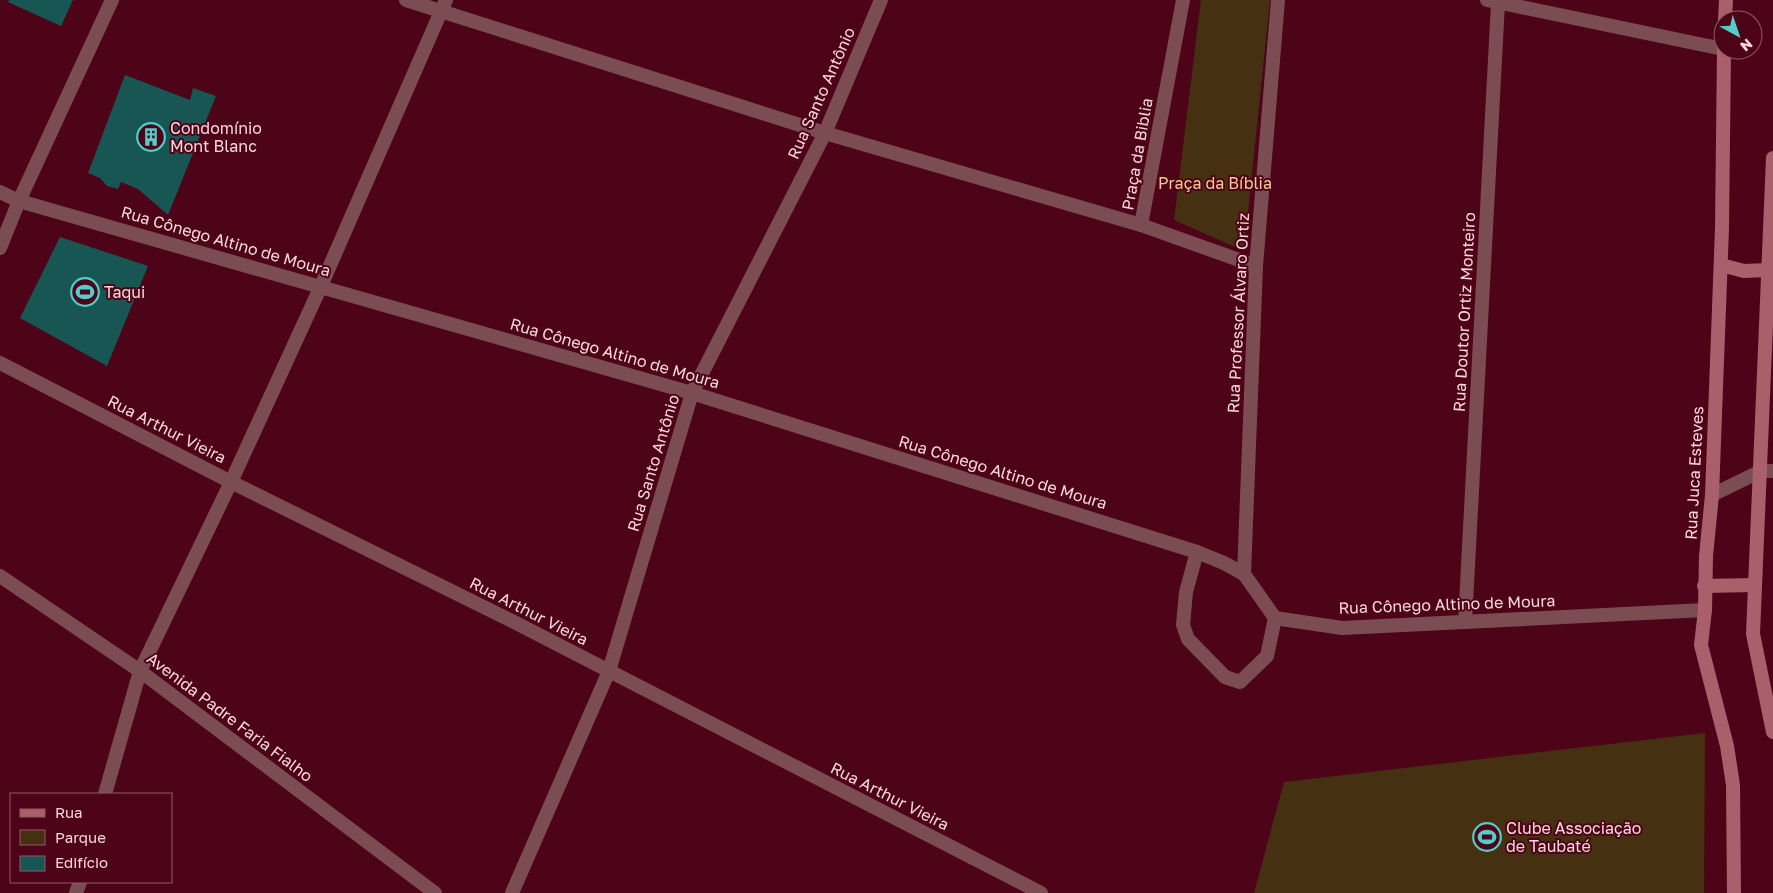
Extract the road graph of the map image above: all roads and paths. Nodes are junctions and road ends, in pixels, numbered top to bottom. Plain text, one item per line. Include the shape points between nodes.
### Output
1 (112, 0) edge
2 (406, 0) edge
3 (881, 0) edge
4 (1183, 0) edge
5 (1278, 0) edge
6 (1493, 2) edge
7 (444, 6) edge
8 (1713, 48) edge
9 (1723, 60) edge
10 (825, 133) junction
11 (1773, 158) edge
12 (0, 192) edge
13 (19, 201) junction
14 (1141, 225) junction
15 (0, 248) edge
16 (1721, 265) junction
17 (1256, 266) junction
18 (1768, 270) junction
19 (321, 286) junction
20 (0, 363) edge
21 (692, 393) junction
22 (1767, 471) edge
23 (231, 482) junction
24 (1712, 495) junction
25 (1197, 552) junction
26 (1244, 574) junction
27 (0, 576) edge
28 (1754, 585) junction
29 (1704, 586) junction
30 (1705, 610) junction
31 (1275, 618) junction
32 (1465, 622) junction
33 (140, 671) junction
34 (609, 671) junction
35 (1773, 732) edge
36 (105, 793) edge
37 (436, 893) edge
38 (512, 893) edge
39 (1041, 893) edge
40 (1734, 893) edge

1 - 13 street
2 - 7 street
3 - 10 street, Rua Santo Antônio
4 - 14 street, Praça da Biblia
5 - 17 street, Rua Professor Álvaro Ortiz
6 - 8 street
6 - 32 street, Rua Doutor Ortiz Monteiro
7 - 10 street
7 - 19 street
9 - 16 main road, Rua Juca Esteves
10 - 14 street
10 - 21 street, Rua Santo Antônio
11 - 18 main road
12 - 13 street, Rua Cônego Altino de Moura
13 - 15 street
13 - 19 street, Rua Cônego Altino de Moura
14 - 17 street, Praça da Biblia
16 - 18 main road via 1744,271
16 - 24 main road, Rua Juca Esteves
17 - 26 street, Rua Professor Álvaro Ortiz
18 - 22 main road
19 - 21 street, Rua Cônego Altino de Moura
19 - 23 street
20 - 23 street, Rua Arthur Vieira
21 - 25 street, Rua Cônego Altino de Moura
21 - 34 street, Rua Santo Antônio
22 - 24 street
22 - 28 main road
23 - 33 street
23 - 34 street, Rua Arthur Vieira
24 - 29 main road, Rua Juca Esteves
25 - 26 street, Rua Cônego Altino de Moura
25 - 31 street via 1186,592 1183,625 1188,639 1225,677 1240,682 1267,656
26 - 31 street
27 - 33 street, Avenida Padre Faria Fialho
28 - 29 main road
28 - 35 main road via 1753,634
29 - 30 main road, Rua Juca Esteves
30 - 32 street, Rua Cônego Altino de Moura
30 - 40 main road, Rua Juca Esteves via 1700,645 1728,746 1733,784
31 - 32 street, Rua Cônego Altino de Moura via 1342,628
33 - 36 street
33 - 37 street, Avenida Padre Faria Fialho
34 - 38 street, Rua Santo Antônio
34 - 39 street, Rua Arthur Vieira

